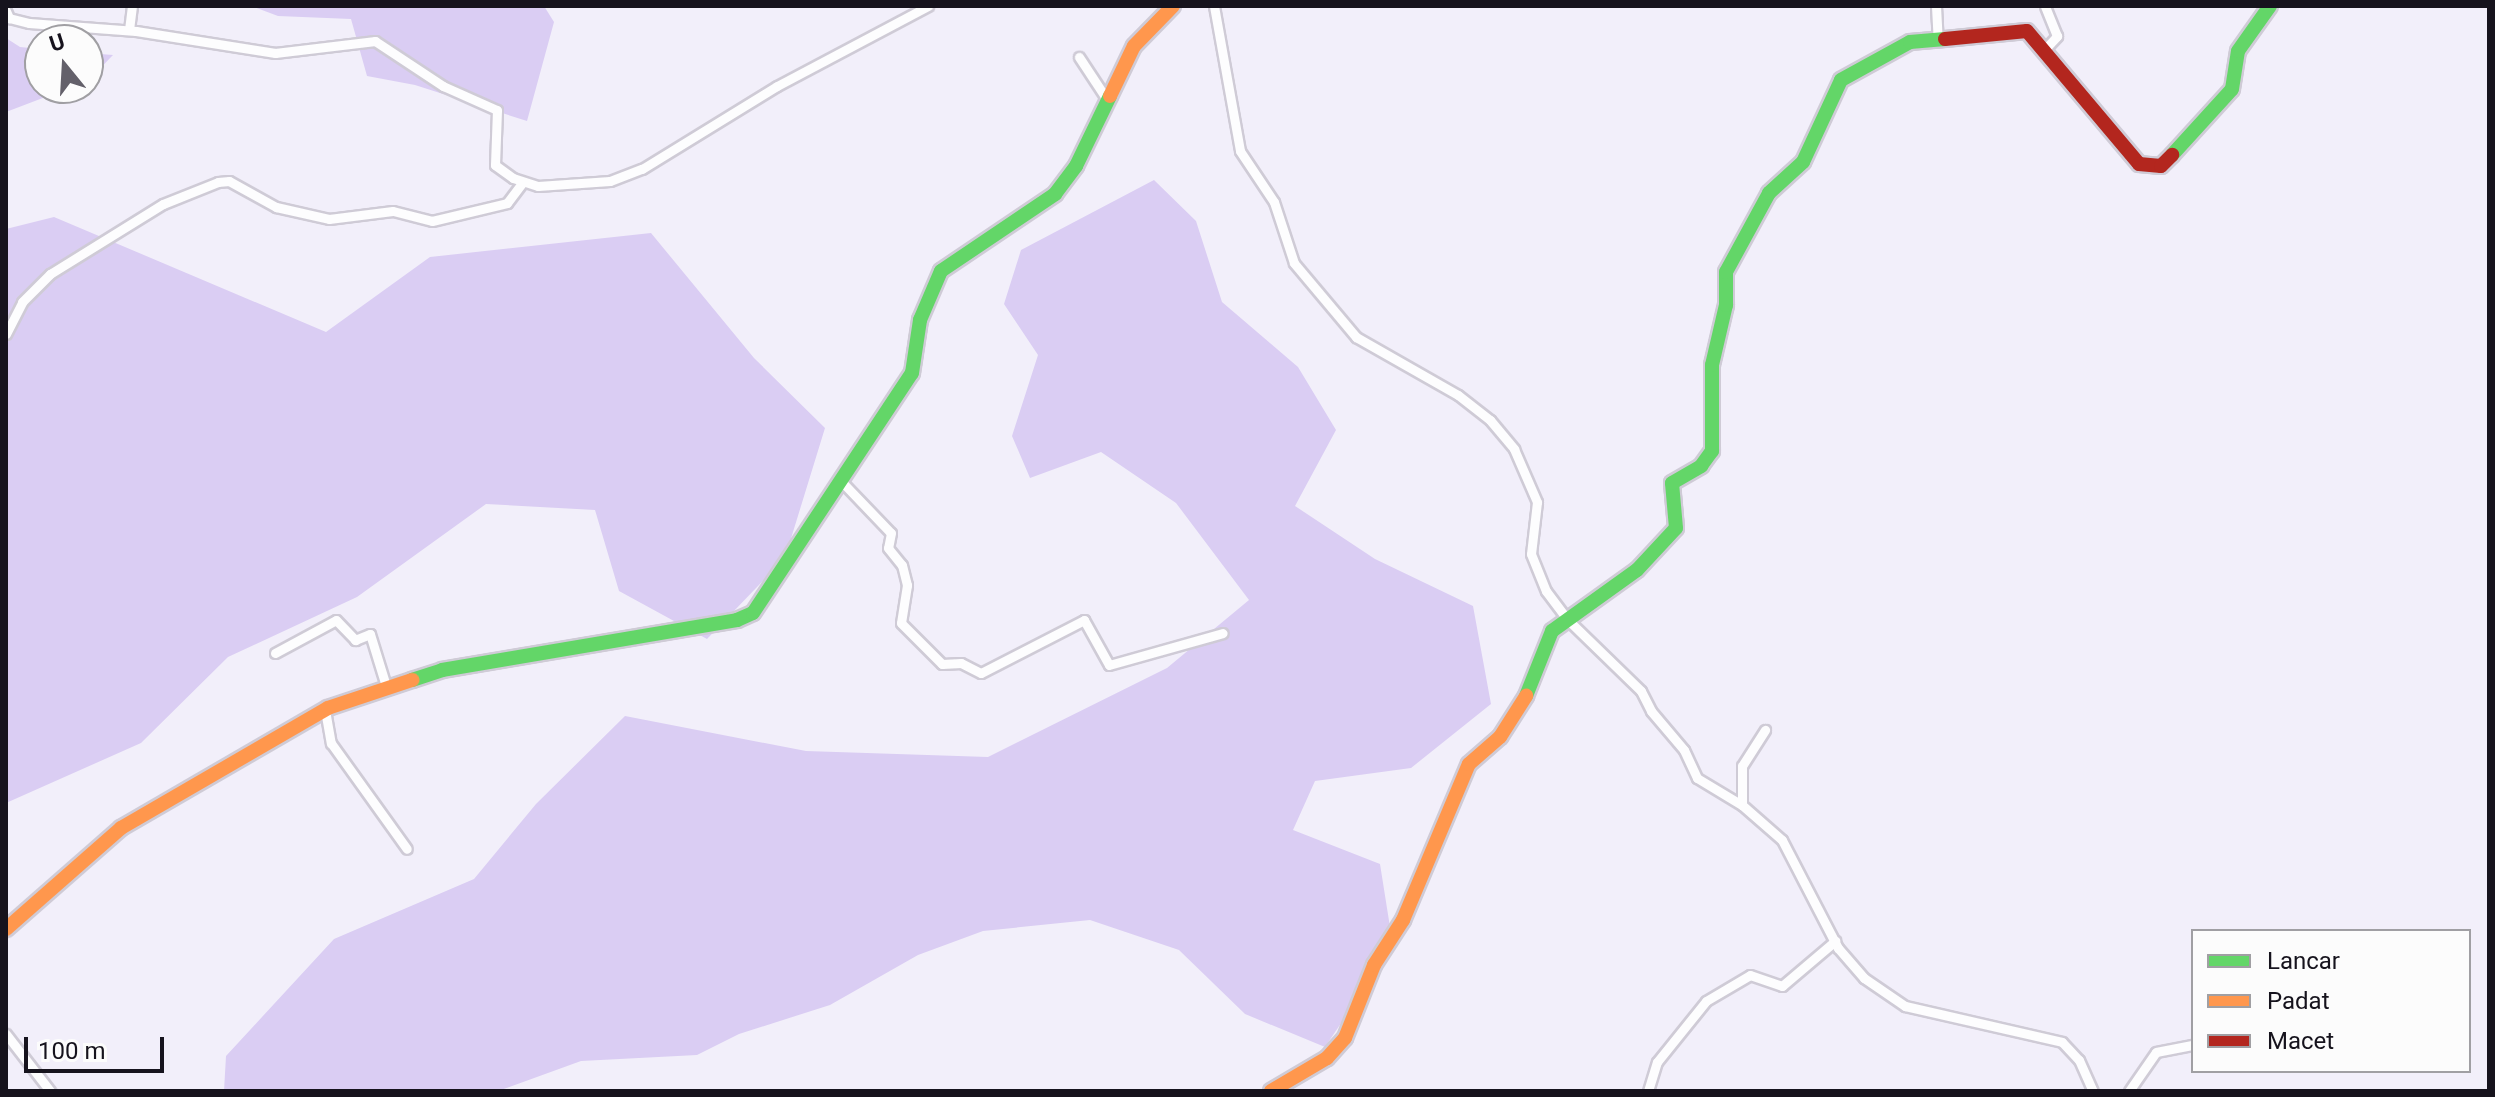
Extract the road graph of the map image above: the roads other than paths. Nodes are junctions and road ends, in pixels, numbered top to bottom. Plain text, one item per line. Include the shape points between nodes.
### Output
1 (132, 6) edge
2 (928, 6) edge
3 (1173, 6) edge
4 (1214, 6) edge
5 (1936, 6) edge
6 (2045, 6) edge
7 (2270, 6) edge
8 (6, 13) edge
9 (129, 30) junction
10 (1938, 39) junction
11 (2045, 49) junction
12 (1079, 57) dead end
13 (1106, 98) junction
14 (523, 182) junction
15 (6, 334) edge
16 (843, 483) junction
17 (1567, 619) junction
18 (1223, 633) dead end
19 (275, 653) dead end
20 (386, 686) junction
21 (325, 710) junction
22 (1765, 730) dead end
23 (1742, 805) junction
24 (407, 849) dead end
25 (6, 929) edge
26 (1835, 941) junction
27 (6, 1034) edge
28 (2191, 1045) edge
29 (50, 1091) edge
30 (1271, 1091) edge
31 (1648, 1091) edge
32 (2093, 1091) edge
33 (2129, 1091) edge

1 - 9 street
2 - 14 street via 767,92 642,169 596,183
3 - 13 street via 1134,46
4 - 17 street via 1240,151 1274,202 1294,263 1356,337 1458,395 1490,420 1514,449 1537,502 1531,554 1546,591
5 - 10 street
6 - 11 street via 2057,36
7 - 11 street via 2238,51 2232,89 2161,166 2139,164 2106,131
8 - 9 street via 29,23
9 - 14 street via 285,53 375,41 443,86 499,112 493,160 498,170
10 - 11 street via 2027,31
10 - 17 street via 1903,45 1834,90 1803,162 1769,193 1726,272 1726,305 1712,365 1712,451 1701,466 1672,483 1676,528 1637,570
12 - 13 street
13 - 16 street via 1076,166 1055,194 941,271 920,320 912,373
14 - 15 street via 507,203 432,221 393,211 329,219 276,207 229,181 218,182 163,204 50,274 22,302
16 - 18 street via 891,533 888,548 902,565 907,585 901,623 942,664 961,663 981,673 1084,620 1109,665
16 - 20 street via 747,617 442,670
17 - 23 street via 1641,691 1684,750 1697,778
17 - 30 street via 1545,642 1520,711 1469,764 1403,920 1374,965 1345,1038 1327,1058
19 - 20 street via 336,620 355,640 370,634
20 - 21 street
21 - 24 street via 331,743
21 - 25 street via 121,828
22 - 23 street via 1742,766
23 - 26 street via 1782,840
26 - 31 street via 1782,986 1750,975 1706,1001 1657,1062
26 - 32 street via 1864,978 1905,1006 2062,1042 2079,1060
27 - 29 street
28 - 33 street via 2156,1052

